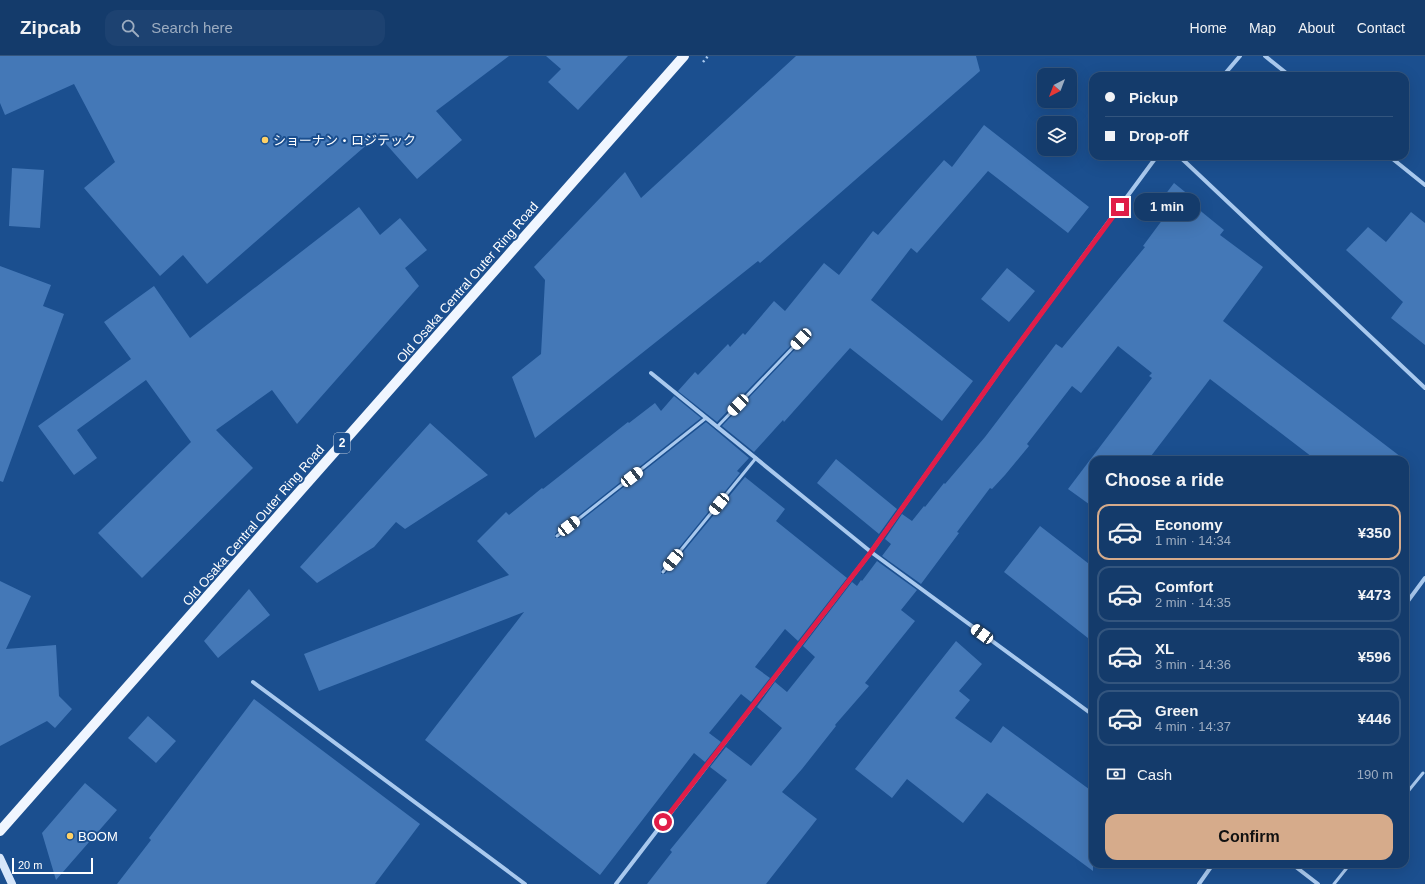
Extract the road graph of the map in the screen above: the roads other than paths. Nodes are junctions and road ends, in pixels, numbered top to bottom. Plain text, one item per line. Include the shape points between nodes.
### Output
1 (684, 56) edge
2 (1240, 56) edge
3 (1265, 56) edge
4 (1226, 72) edge
5 (1285, 72) edge
6 (1154, 160) edge
7 (1183, 160) edge
8 (1394, 160) edge
9 (1425, 185) edge
10 (801, 339) dead end
11 (651, 373) dead end
12 (1425, 388) edge
13 (706, 418) junction
14 (717, 426) junction
15 (756, 458) junction
16 (557, 536) dead end
17 (871, 552) junction
18 (664, 572) dead end
19 (1425, 578) edge
20 (1409, 600) edge
21 (253, 682) dead end
22 (1089, 712) edge
23 (1423, 772) dead end
24 (1409, 790) edge
25 (0, 831) edge
26 (0, 858) edge
27 (1210, 868) edge
28 (1297, 868) edge
29 (1347, 868) edge
30 (12, 884) edge
31 (525, 884) edge
32 (616, 884) edge
33 (1199, 884) edge
34 (1318, 884) edge
35 (1334, 884) edge

1 - 25 main road, Old Osaka Central Outer Ring Road / 2
2 - 4 street
3 - 5 street
6 - 17 street via 1007,360
7 - 12 street
8 - 9 street
10 - 14 lane
11 - 13 street
13 - 14 street
13 - 16 lane
14 - 15 street
15 - 17 street
15 - 18 lane
17 - 22 street
17 - 32 street
19 - 20 street
21 - 31 street
23 - 24 lane
26 - 30 main road
27 - 33 street
28 - 34 street
29 - 35 lane

